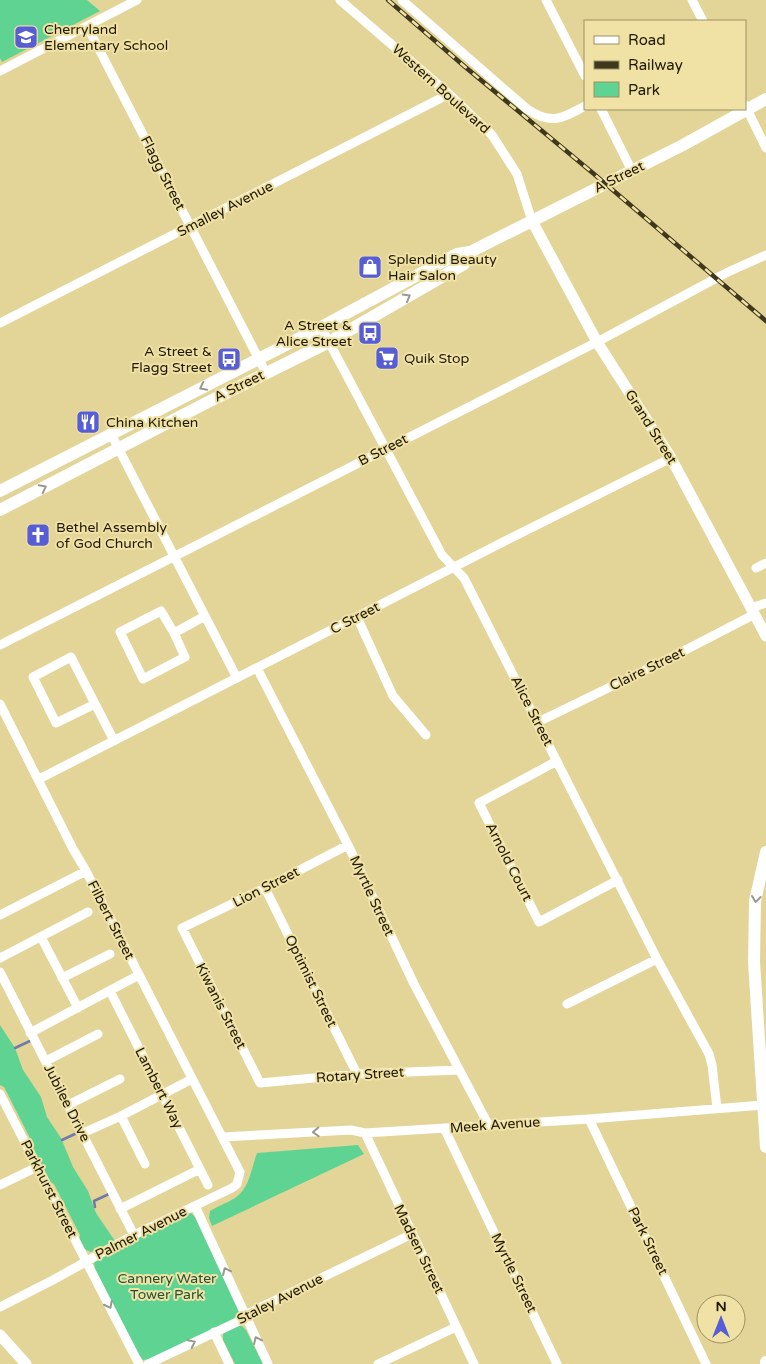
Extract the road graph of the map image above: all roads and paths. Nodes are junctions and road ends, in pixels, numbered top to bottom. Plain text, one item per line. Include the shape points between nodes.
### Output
1 (137, 0) edge
2 (340, 0) edge
3 (402, 0) edge
4 (546, 0) edge
5 (692, 0) edge
6 (702, 20) edge
7 (87, 26) junction
8 (0, 71) edge
9 (584, 74) edge
10 (449, 94) junction
11 (766, 99) edge
12 (584, 106) edge
13 (746, 107) edge
14 (602, 110) edge
15 (741, 110) edge
16 (766, 148) edge
17 (632, 171) junction
18 (532, 221) junction
19 (190, 226) junction
20 (470, 252) junction
21 (766, 255) edge
22 (0, 323) edge
23 (321, 327) junction
24 (330, 342) junction
25 (597, 342) junction
26 (259, 358) junction
27 (266, 373) junction
28 (111, 434) junction
29 (119, 449) junction
30 (386, 449) junction
31 (671, 458) junction
32 (0, 491) edge
33 (0, 510) edge
34 (174, 557) junction
35 (766, 563) edge
36 (453, 568) junction
37 (756, 568) dead end
38 (766, 602) edge
39 (758, 615) edge
40 (205, 616) junction
41 (358, 617) junction
42 (174, 634) junction
43 (766, 636) edge
44 (0, 645) edge
45 (257, 668) junction
46 (237, 678) junction
47 (0, 704) edge
48 (95, 704) junction
49 (538, 722) junction
50 (426, 735) dead end
51 (114, 741) junction
52 (557, 762) junction
53 (39, 779) junction
54 (348, 845) junction
55 (766, 852) edge
56 (86, 870) junction
57 (618, 880) junction
58 (265, 888) junction
59 (88, 912) dead end
60 (0, 915) edge
61 (182, 928) joint
62 (42, 937) junction
63 (110, 954) dead end
64 (0, 958) edge
65 (657, 959) junction
66 (0, 972) edge
67 (139, 975) junction
68 (62, 978) junction
69 (110, 991) junction
70 (567, 1004) dead end
71 (78, 1008) junction
72 (30, 1032) junction
73 (98, 1034) dead end
74 (46, 1061) junction
75 (459, 1070) junction
76 (357, 1074) junction
77 (120, 1079) dead end
78 (192, 1079) junction
79 (260, 1083) joint
80 (0, 1094) edge
81 (163, 1095) junction
82 (68, 1105) junction
83 (765, 1105) edge
84 (716, 1108) junction
85 (121, 1116) junction
86 (589, 1119) junction
87 (488, 1124) junction
88 (444, 1128) junction
89 (83, 1133) junction
90 (364, 1133) junction
91 (223, 1137) junction
92 (766, 1147) edge
93 (145, 1164) dead end
94 (37, 1167) junction
95 (200, 1169) junction
96 (0, 1185) edge
97 (208, 1185) dead end
98 (195, 1206) junction
99 (120, 1209) junction
100 (412, 1234) junction
101 (134, 1235) junction
102 (87, 1262) junction
103 (0, 1307) edge
104 (245, 1316) junction
105 (456, 1327) junction
106 (214, 1332) junction
107 (0, 1335) edge
108 (26, 1364) edge
109 (139, 1364) edge
110 (148, 1364) edge
111 (229, 1364) edge
112 (268, 1364) edge
113 (378, 1364) edge
114 (474, 1364) edge
115 (557, 1364) edge
116 (706, 1364) edge

1 - 7 street
2 - 10 street, Western Boulevard
3 - 12 street via 537,116 558,119
4 - 9 street
5 - 6 street
7 - 8 street
7 - 19 street, Flagg Street
10 - 18 street, Western Boulevard via 492,136 517,174
10 - 19 street, Smalley Avenue
11 - 13 main road, A Street
13 - 16 street
14 - 17 street
15 - 17 main road, A Street
17 - 18 main road, A Street
18 - 20 main road, A Street
18 - 25 street, Grand Street
19 - 22 street, Smalley Avenue
19 - 26 street, Flagg Street
20 - 23 main road, A Street via 457,254
24 -> 20 main road, A Street via 464,264
21 - 25 street, B Street
23 - 24 street, Alice Street
23 - 26 main road, A Street
24 - 27 main road, A Street
24 - 30 street, Alice Street
25 - 30 street, B Street
25 - 31 street, Grand Street
26 - 27 street, Flagg Street
26 -> 28 main road, A Street
27 - 29 main road, A Street
28 - 29 street
28 - 32 main road, A Street
33 -> 29 main road, A Street
29 - 34 street
30 - 34 street, B Street
30 - 36 street, Alice Street via 442,555
31 - 36 street, C Street
31 - 39 street, Grand Street
34 - 40 street
34 - 44 street, B Street
35 - 37 street
36 - 41 street, C Street
36 - 49 street, Alice Street via 464,578
38 - 39 street, Claire Street
39 - 43 street, Grand Street
39 - 49 street, Claire Street
40 - 42 street
40 - 46 street
41 - 45 street, C Street
41 - 50 street via 392,696
42 - 42 street via 161,611 120,632 143,679 185,657
45 - 46 street, C Street
45 - 54 street, Myrtle Street
46 - 51 street, C Street
47 - 53 street, Filbert Street
48 - 48 street via 71,657 33,677 56,723
48 - 51 street
49 - 52 street, Alice Street
51 - 53 street, C Street
52 - 57 street, Alice Street
52 - 57 street, Arnold Court via 479,803 539,922
53 - 56 street, Filbert Street
54 - 58 street, Lion Street
54 - 75 street, Myrtle Street
55 -> 83 main road via 755,900 754,927
56 - 60 street
56 - 67 street, Filbert Street
57 - 65 street, Alice Street
58 - 61 street, Lion Street
58 - 76 street, Optimist Street
59 - 62 street
61 - 79 street, Kiwanis Street
62 - 64 street
62 - 68 street
63 - 68 street
65 - 70 street
65 - 84 street, Alice Street via 709,1054
66 - 72 street, Jubilee Drive
67 - 69 street
67 - 78 street, Filbert Street
68 - 71 street
69 - 71 street
69 - 81 street, Lambert Way
71 - 72 street
72 - 74 street, Jubilee Drive
73 - 74 street
74 - 82 street, Jubilee Drive
75 - 76 street, Rotary Street
75 - 87 street, Myrtle Street
76 - 79 street, Rotary Street
77 - 82 street
78 - 81 street
78 - 91 street, Filbert Street
80 - 94 street, Parkhurst Street
81 - 85 street
81 - 95 street, Lambert Way
82 - 89 street, Jubilee Drive
83 - 84 street, Meek Avenue
83 - 92 main road
84 - 86 street, Meek Avenue
85 - 89 street
85 - 93 street
86 - 87 street, Meek Avenue
86 - 116 street, Park Street
87 - 88 street, Meek Avenue
88 - 90 street, Meek Avenue
88 - 115 street, Myrtle Street
89 - 99 street, Jubilee Drive
90 -> 91 street, Meek Avenue via 351,1130
90 - 100 street, Madsen Street
91 - 98 street, Palmer Avenue via 239,1168 238,1181 232,1188
94 - 96 street
94 - 102 street, Parkhurst Street
95 - 97 street, Lambert Way
95 - 99 street
98 - 101 street, Palmer Avenue
104 -> 98 street
99 - 101 street, Jubilee Drive
100 - 104 street, Staley Avenue
100 - 105 street, Madsen Street
101 - 102 street, Palmer Avenue
102 - 103 street, Palmer Avenue
102 -> 109 street, Parkhurst Street
104 - 106 street, Staley Avenue
112 -> 104 street
105 - 113 street
105 - 114 street, Madsen Street
110 -> 106 street, Staley Avenue
106 - 111 street
107 - 108 street

